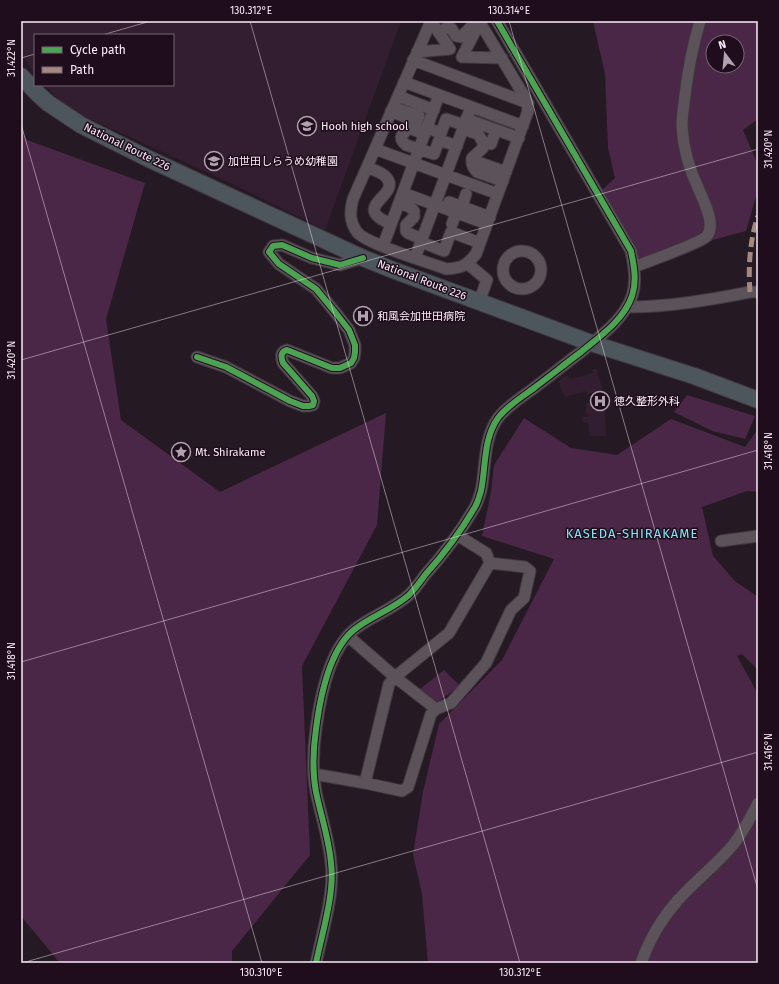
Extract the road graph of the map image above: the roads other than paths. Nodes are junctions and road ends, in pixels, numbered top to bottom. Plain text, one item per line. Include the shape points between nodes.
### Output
1 (431, 21) edge
2 (479, 21) edge
3 (497, 21) edge
4 (700, 21) edge
5 (439, 33) junction
6 (415, 56) junction
7 (502, 58) junction
8 (21, 76) edge
9 (404, 82) junction
10 (439, 95) junction
11 (398, 96) junction
12 (528, 103) junction
13 (471, 107) junction
14 (392, 109) junction
15 (434, 110) junction
16 (464, 124) junction
17 (523, 126) junction
18 (496, 130) junction
19 (426, 131) junction
20 (519, 138) junction
21 (491, 144) dead end
22 (457, 146) junction
23 (375, 149) junction
24 (419, 150) junction
25 (485, 162) dead end
26 (414, 163) junction
27 (367, 167) junction
28 (446, 175) junction
29 (504, 177) junction
30 (466, 194) dead end
31 (498, 194) junction
32 (401, 198) junction
33 (436, 202) junction
34 (459, 210) junction
35 (488, 221) junction
36 (392, 224) junction
37 (452, 224) dead end
38 (422, 240) junction
39 (480, 243) junction
40 (383, 246) junction
41 (364, 258) junction
42 (415, 258) junction
43 (468, 264) junction
44 (634, 267) junction
45 (503, 273) dead end
46 (487, 280) junction
47 (758, 292) edge
48 (479, 302) junction
49 (627, 307) junction
50 (591, 343) junction
51 (197, 357) dead end
52 (758, 400) edge
53 (457, 535) junction
54 (758, 536) edge
55 (722, 541) dead end
56 (490, 563) junction
57 (348, 636) junction
58 (395, 677) junction
59 (436, 709) junction
60 (314, 774) junction
61 (365, 783) junction
62 (758, 802) edge
63 (316, 963) edge
64 (641, 963) edge

1 - 5 street
1 - 6 street
2 - 5 street via 461,37 456,36 449,27
2 - 7 street
2 - 7 street via 462,57
3 - 44 street via 630,250
4 - 44 street via 686,82 682,126 693,178 704,200 711,226 707,236 697,242
5 - 6 street via 450,49
6 - 9 street
6 - 12 street
7 - 12 street
8 - 41 highway, National Route 226 via 48,103 81,125
9 - 10 street
9 - 11 street
10 - 13 street
10 - 15 street
11 - 14 street
11 - 15 street via 417,107
12 - 17 street
13 - 16 street
13 - 17 street
14 - 19 street via 419,116 414,130
14 - 23 street
14 - 24 street via 409,120 410,127 402,133 402,140 406,145
15 - 19 street
16 - 18 street
16 - 19 street via 446,119 441,133
16 - 22 street
16 - 29 street via 484,142 481,151 472,158 474,170
17 - 20 street
18 - 20 street
18 - 21 street
19 - 24 street
20 - 29 street
22 - 24 street via 439,140 434,154
22 - 28 street
23 - 26 street
23 - 27 street
24 - 26 street
25 - 29 street
26 - 28 street
26 - 32 street
27 - 36 street via 384,174 388,179 390,188 376,204 375,211 379,218
27 - 40 street via 353,199 350,215 357,232 370,242
28 - 31 street
28 - 33 street
29 - 31 street
30 - 34 street
31 - 35 street
32 - 33 street
32 - 36 street
32 - 38 street via 414,211 414,217 406,225 406,231
33 - 34 street
33 - 38 street
34 - 35 street
34 - 37 street
35 - 39 street
36 - 40 street
38 - 39 street via 444,251 451,232
38 - 42 street
39 - 43 street
40 - 42 street
41 - 48 highway, National Route 226
41 - 51 street via 340,265 312,258 282,245 273,246 269,252 279,264 316,290 349,330 355,345 356,352 351,363 340,368 332,368 287,350 281,355 283,363 312,396 313,404 303,406 226,367
42 - 43 street via 446,269
43 - 46 street
44 - 49 street via 635,284
45 - 46 street
46 - 48 street
47 - 49 street via 701,302
48 - 50 highway, National Route 226
49 - 50 street via 607,331
50 - 52 highway, National Route 226 via 694,376
50 - 53 street via 522,396 497,419 489,438 484,478 477,504
53 - 56 street via 486,553
53 - 57 street via 409,594
54 - 55 street
56 - 58 street via 449,633
56 - 59 street via 525,567 530,571 524,598 511,610 486,663 451,703
57 - 58 street
57 - 60 street via 335,652 329,670 313,751
58 - 59 street
58 - 61 street via 390,684
59 - 61 street via 431,714 408,787 402,791
60 - 61 street
60 - 63 street via 332,864 332,884
62 - 64 street via 734,843 667,914

